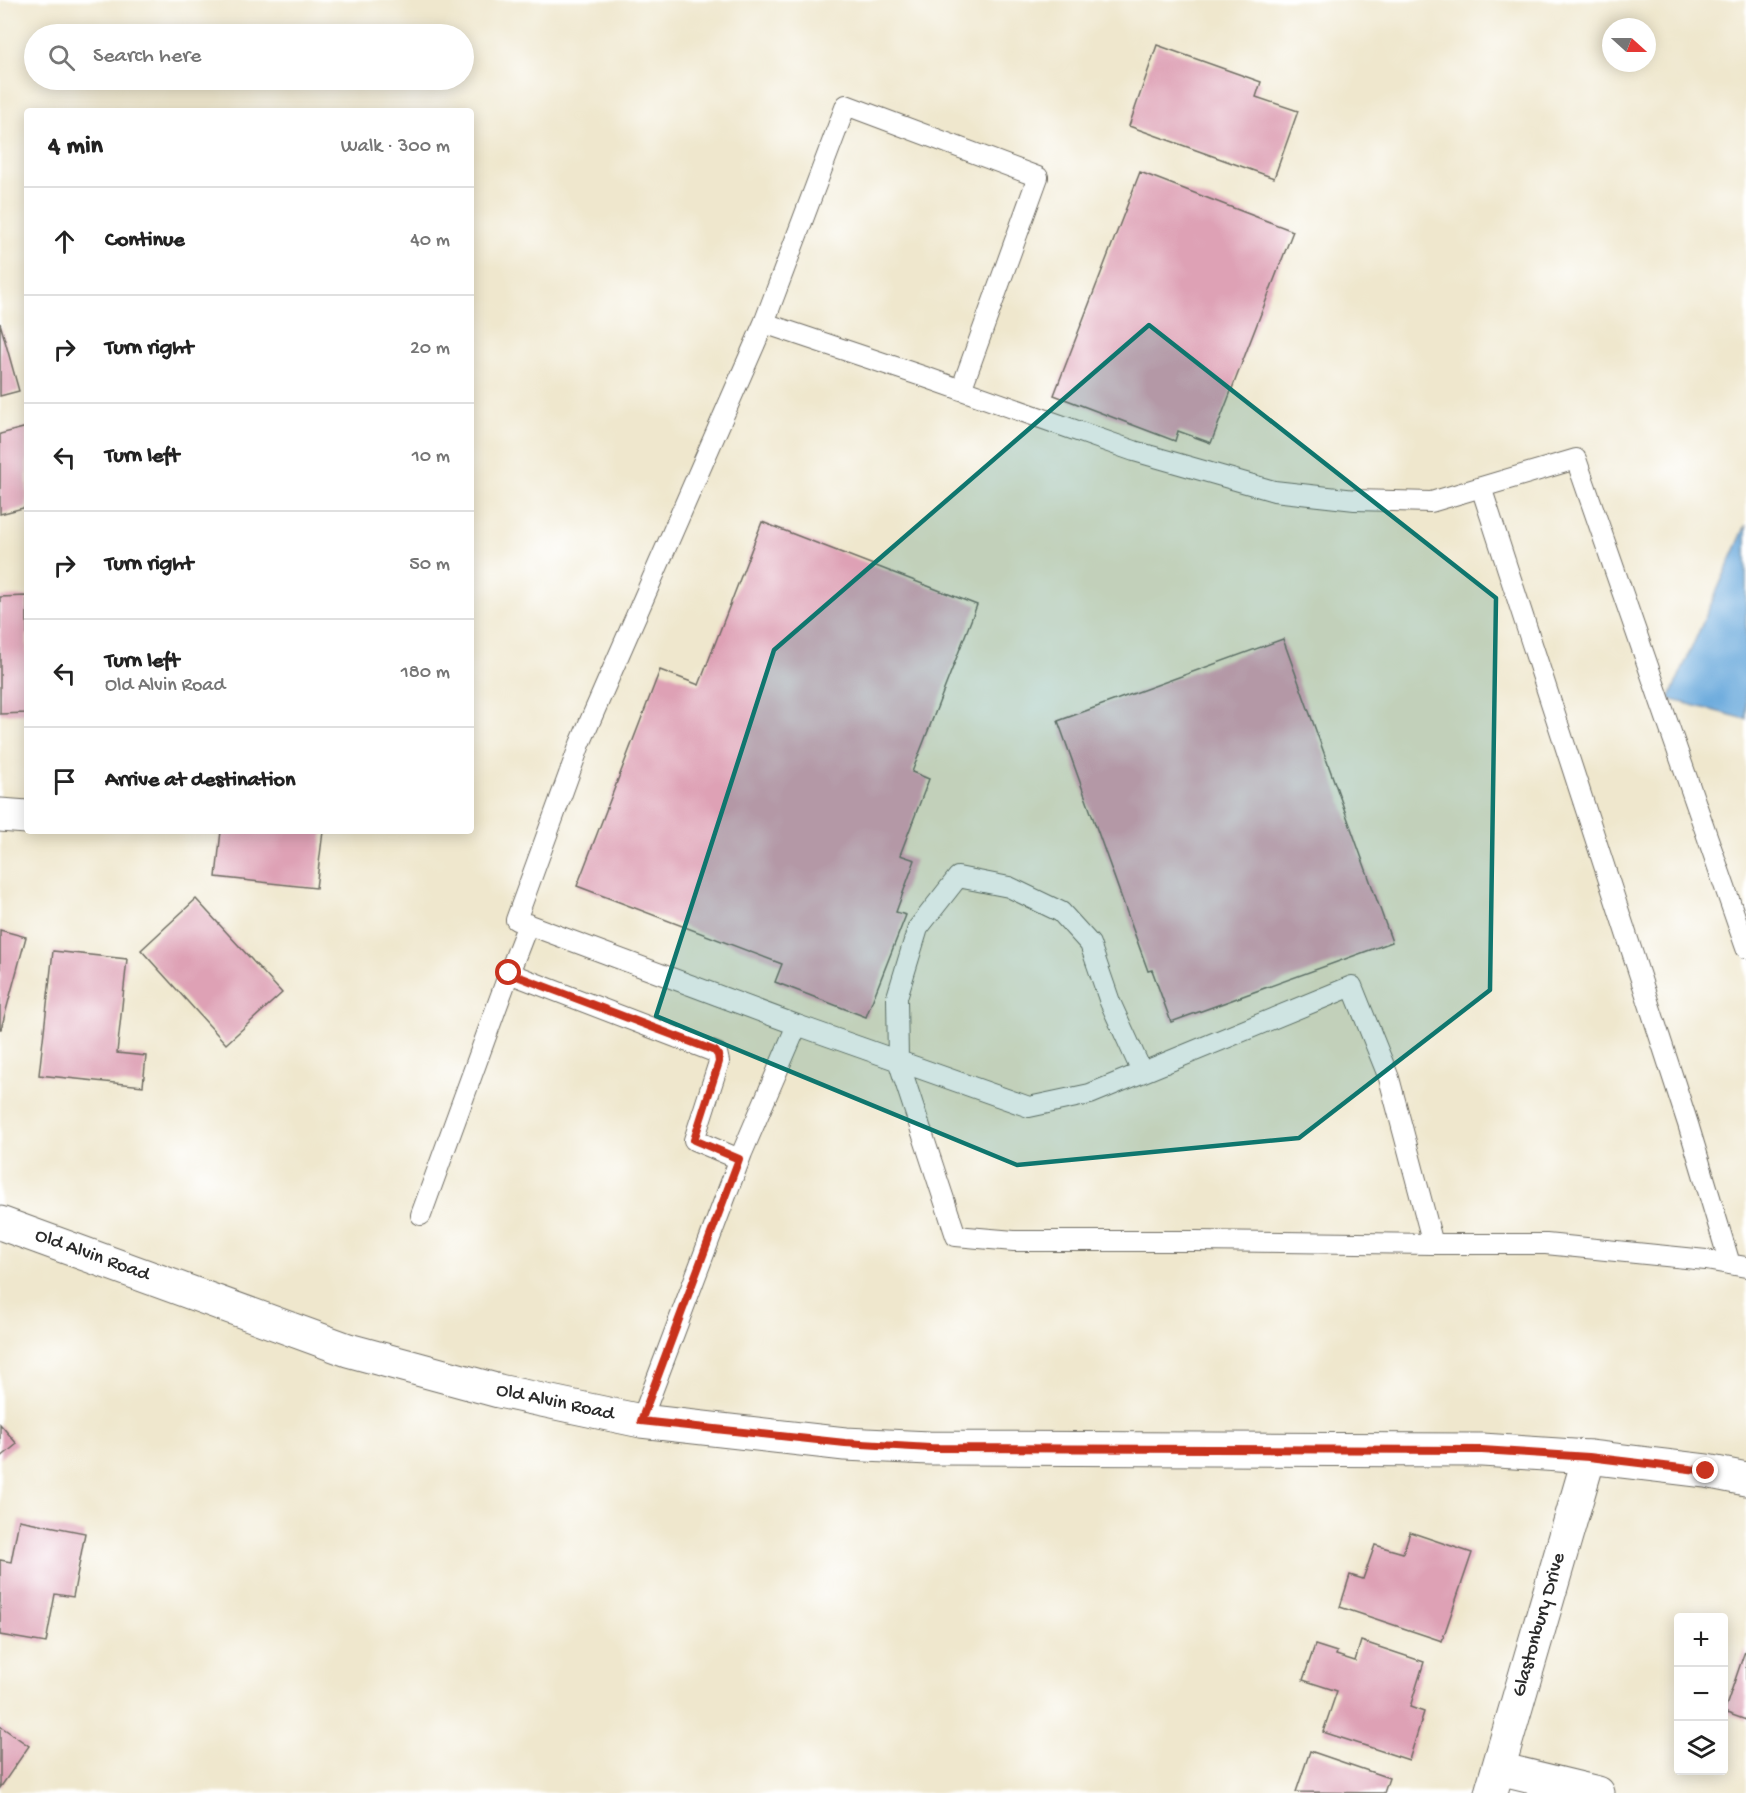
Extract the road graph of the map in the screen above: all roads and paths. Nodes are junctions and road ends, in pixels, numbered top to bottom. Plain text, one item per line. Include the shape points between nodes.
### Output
1 (764, 323) junction
2 (961, 390) junction
3 (1481, 487) junction
4 (0, 815) edge
5 (24, 817) edge
6 (528, 924) junction
7 (1746, 948) edge
8 (509, 973) junction
9 (797, 1025) junction
10 (898, 1060) junction
11 (1142, 1072) junction
12 (739, 1159) junction
13 (421, 1215) dead end
14 (0, 1222) edge
15 (1433, 1244) junction
16 (1738, 1266) edge
17 (641, 1421) junction
18 (1589, 1457) junction
19 (1746, 1479) edge
20 (1495, 1781) edge
21 (1598, 1793) edge

1 - 2 lane
1 - 2 lane via 846,105 1038,177
1 - 6 lane via 580,744 516,920
2 - 3 lane via 1134,451 1274,491 1355,500 1431,502
3 - 7 lane via 1576,459
3 - 16 lane via 1684,1112
4 - 5 street
6 - 8 lane
6 - 9 lane
8 - 12 lane via 717,1053 719,1062 694,1140
8 - 13 lane
9 - 10 lane
9 - 12 lane
10 - 11 lane via 1029,1107 1090,1094
10 - 11 lane via 897,997 918,928 958,877 1009,887 1061,912 1090,944 1110,1002
10 - 15 lane via 956,1236 1014,1241
11 - 15 lane via 1352,986 1389,1078
12 - 17 lane
14 - 17 street, Old Alvin Road via 348,1350 499,1391
15 - 16 lane via 1546,1244
17 - 18 street, Old Alvin Road via 930,1448 1482,1450
18 - 19 street, Old Alvin Road
18 - 20 street, Glastonbury Drive
20 - 21 street

